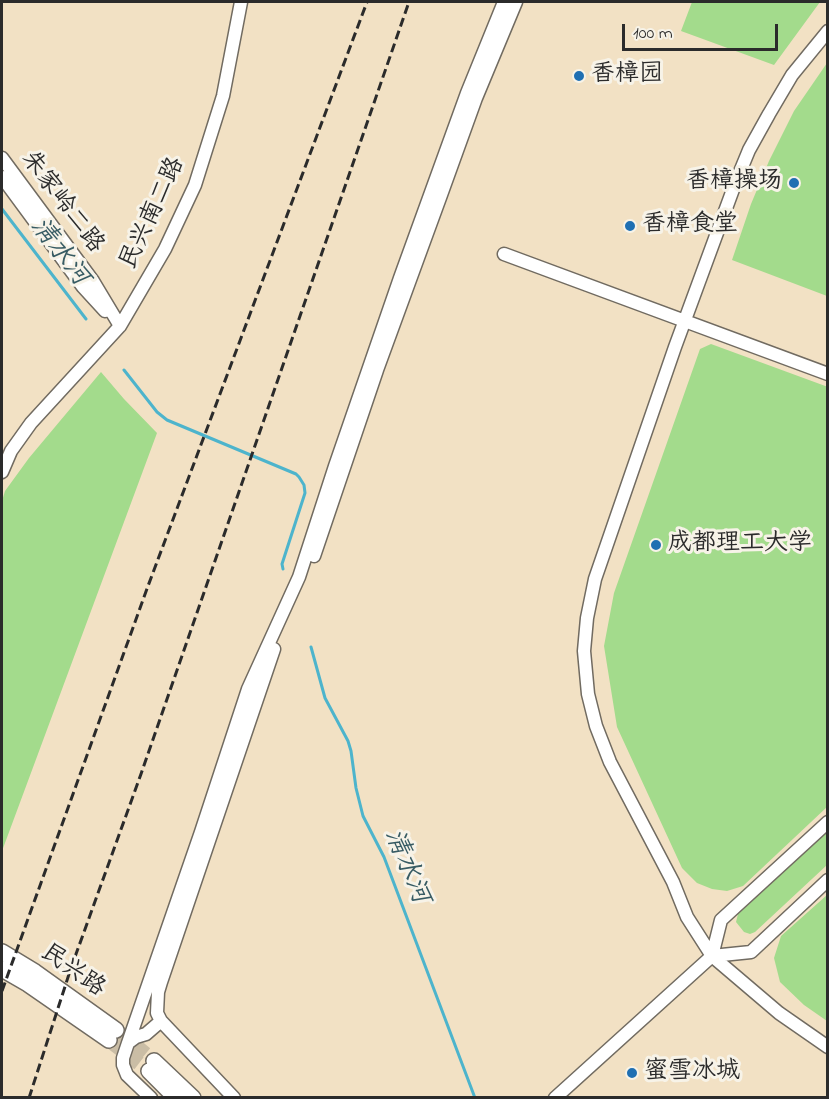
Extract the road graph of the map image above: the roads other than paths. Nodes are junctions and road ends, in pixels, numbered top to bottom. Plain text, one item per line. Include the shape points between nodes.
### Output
1 (241, 2) edge
2 (504, 2) edge
3 (516, 2) edge
4 (828, 31) edge
5 (2, 158) edge
6 (2, 177) edge
7 (504, 254) dead end
8 (685, 320) junction
9 (120, 326) junction
10 (828, 374) edge
11 (2, 472) edge
12 (828, 822) edge
13 (828, 880) edge
14 (2, 952) edge
15 (712, 956) junction
16 (2, 969) edge
17 (161, 1021) junction
18 (128, 1043) junction
19 (828, 1047) edge
20 (151, 1098) edge
21 (176, 1098) edge
22 (193, 1098) edge
23 (234, 1098) edge
24 (555, 1098) edge

1 - 9 street, 民兴南二路 via 224,96 195,185 165,249
2 - 18 street via 407,257 299,577 248,689
3 - 17 street via 476,98 377,370 306,580 275,646 161,982 157,1014
4 - 8 street via 792,75 749,150
5 - 9 street, 朱家岭二路 via 93,281
6 - 9 street, 朱家岭二路 via 83,288
7 - 8 street
8 - 10 street
8 - 15 street via 595,579 584,651 588,694 610,762 673,882 687,917
9 - 11 street, 民兴南二路 via 31,423
12 - 15 street via 721,920
13 - 15 street via 751,952
14 - 16 main road, 民兴路 via 35,972 112,1035
15 - 19 street
15 - 24 street
17 - 18 street
17 - 23 street
18 - 20 street via 123,1058 127,1075
21 - 22 main road via 151,1066

